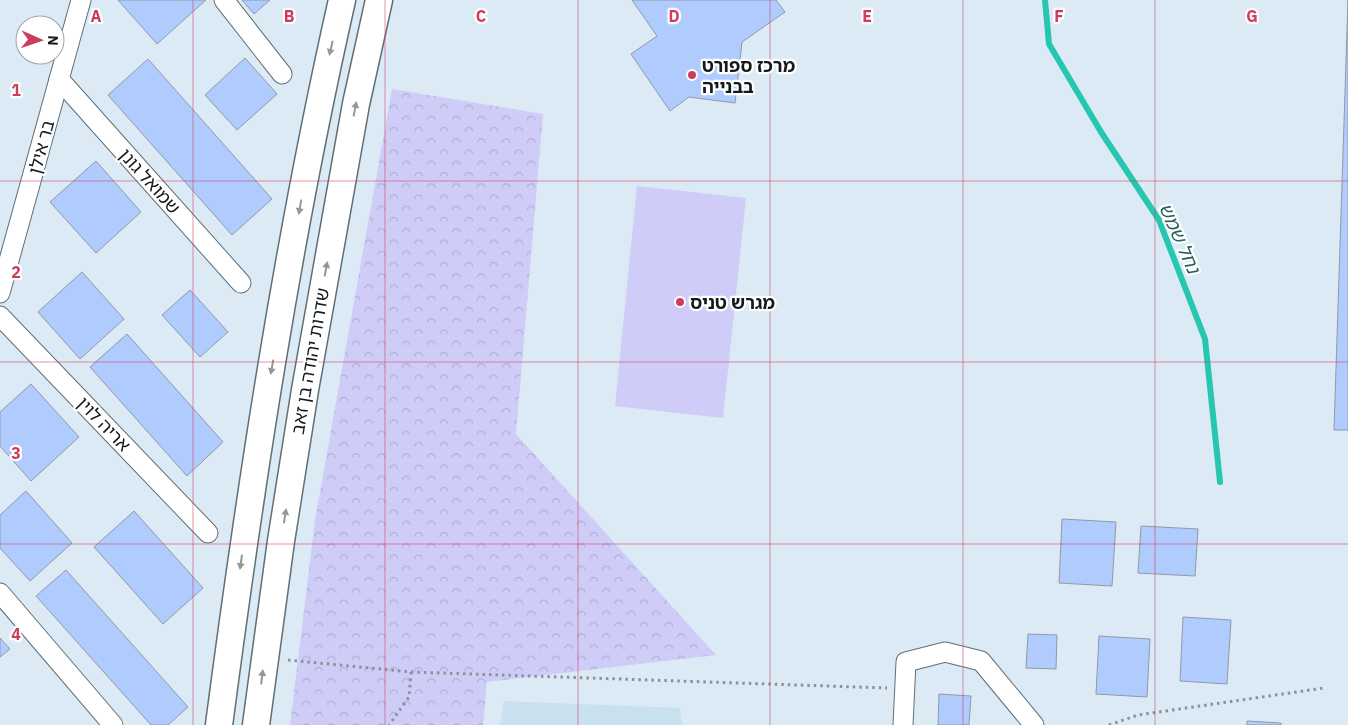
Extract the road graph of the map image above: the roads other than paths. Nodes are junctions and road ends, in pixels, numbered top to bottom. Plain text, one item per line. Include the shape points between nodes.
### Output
1 (81, 0) edge
2 (224, 0) edge
3 (342, 0) edge
4 (379, 0) edge
5 (282, 74) dead end
6 (59, 79) junction
7 (241, 283) dead end
8 (0, 293) edge
9 (0, 316) edge
10 (208, 532) dead end
11 (0, 593) edge
12 (113, 725) edge
13 (219, 725) edge
14 (256, 725) edge
15 (903, 725) edge
16 (1034, 725) edge

1 - 6 street, בר אילן
2 - 5 street
3 -> 13 main road, שדרות יהודה בן זאב via 320,97 269,384 244,535
14 -> 4 main road, שדרות יהודה בן זאב via 281,541 324,277
6 - 7 street, שמואל גונן
6 - 8 street, בר אילן
9 - 10 street, אריה לוין
11 - 12 street
15 - 16 street via 906,662 944,652 981,661

